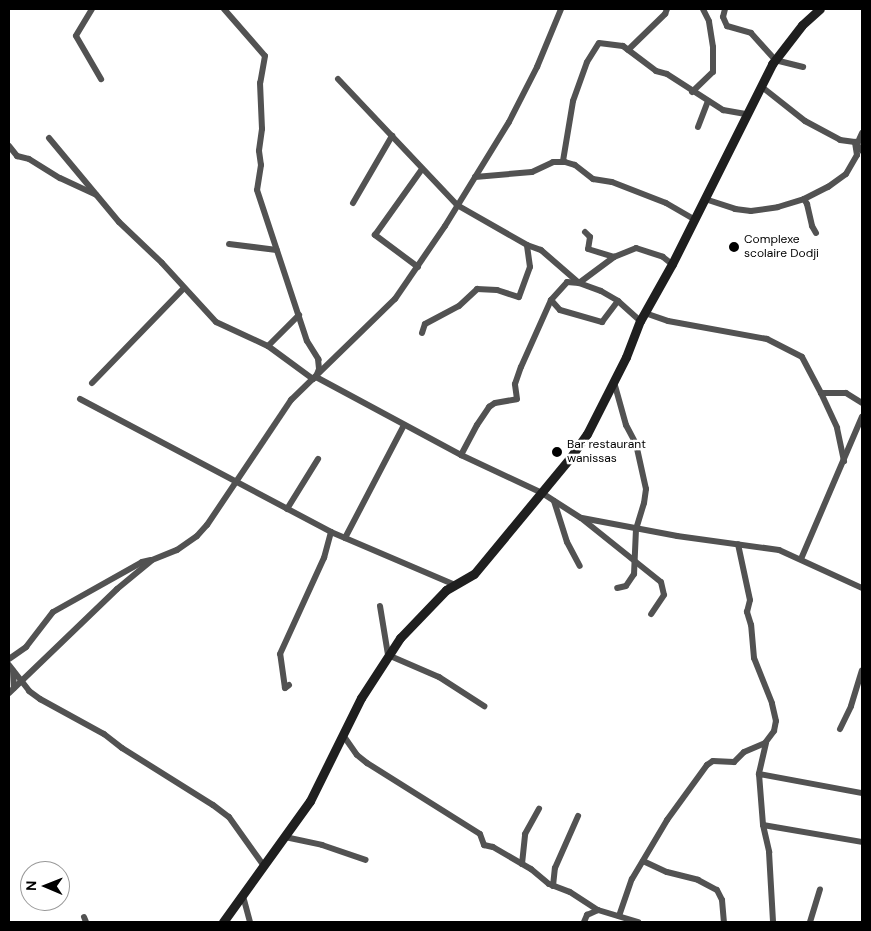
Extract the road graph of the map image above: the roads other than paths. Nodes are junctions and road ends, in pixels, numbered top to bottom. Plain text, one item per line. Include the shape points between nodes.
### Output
1 (92, 9) edge
2 (224, 9) edge
3 (561, 9) edge
4 (667, 9) edge
5 (703, 9) edge
6 (725, 9) edge
7 (820, 9) edge
8 (628, 50) junction
9 (775, 60) junction
10 (803, 67) dead end
11 (101, 79) dead end
12 (338, 79) dead end
13 (762, 87) junction
14 (692, 92) junction
15 (708, 101) junction
16 (746, 114) junction
17 (698, 127) dead end
18 (862, 133) edge
19 (392, 136) junction
20 (48, 138) dead end
21 (855, 142) junction
22 (9, 146) edge
23 (862, 151) edge
24 (563, 161) junction
25 (422, 169) junction
26 (475, 177) junction
27 (99, 196) junction
28 (705, 199) junction
29 (804, 199) junction
30 (354, 204) dead end
31 (457, 205) junction
32 (695, 220) junction
33 (585, 232) dead end
34 (816, 233) dead end
35 (229, 244) dead end
36 (527, 245) junction
37 (277, 250) junction
38 (614, 257) junction
39 (672, 264) junction
40 (418, 267) junction
41 (579, 283) junction
42 (184, 288) junction
43 (551, 300) junction
44 (618, 301) junction
45 (299, 315) junction
46 (642, 317) junction
47 (422, 333) dead end
48 (268, 346) junction
49 (318, 359) junction
50 (328, 366) junction
51 (315, 378) junction
52 (614, 382) junction
53 (92, 383) dead end
54 (821, 392) junction
55 (80, 399) dead end
56 (862, 403) edge
57 (862, 417) edge
58 (404, 425) junction
59 (461, 455) junction
60 (318, 459) dead end
61 (844, 462) junction
62 (236, 482) junction
63 (542, 493) junction
64 (554, 501) junction
65 (287, 509) junction
66 (581, 518) junction
67 (636, 529) junction
68 (331, 532) junction
69 (345, 538) junction
70 (738, 544) junction
71 (801, 559) junction
72 (152, 560) junction
73 (635, 562) junction
74 (580, 566) dead end
75 (455, 585) junction
76 (617, 588) dead end
77 (862, 588) edge
78 (380, 606) dead end
79 (651, 614) dead end
80 (388, 654) junction
81 (9, 660) edge
82 (11, 668) edge
83 (862, 671) edge
84 (22, 682) junction
85 (289, 685) dead end
86 (14, 688) junction
87 (9, 693) edge
88 (484, 706) dead end
89 (840, 729) dead end
90 (342, 735) junction
91 (766, 743) junction
92 (759, 774) junction
93 (862, 793) edge
94 (538, 809) dead end
95 (578, 816) dead end
96 (763, 825) junction
97 (285, 838) junction
98 (862, 842) edge
99 (366, 860) dead end
100 (643, 862) junction
101 (522, 864) junction
102 (264, 866) junction
103 (553, 886) junction
104 (820, 890) dead end
105 (243, 896) junction
106 (588, 904) junction
107 (598, 910) junction
108 (587, 915) junction
109 (619, 916) junction
110 (223, 922) edge
111 (250, 922) edge
112 (584, 922) edge
113 (638, 922) edge
114 (724, 922) edge
115 (773, 922) edge
116 (810, 922) edge

1 - 11 street via 76,36
2 - 37 street via 265,56 260,84 261,166 257,182
3 - 26 street via 510,122
4 - 8 street
5 - 14 street via 709,21 713,72
6 - 9 street via 726,26 751,33
7 - 9 main road via 802,25
8 - 14 street
8 - 24 street via 623,46 599,43 587,62 570,111
9 - 10 street
9 - 13 main road
12 - 19 street
13 - 16 main road
13 - 21 street via 815,128 840,140
14 - 15 street
15 - 16 street via 723,110
15 - 17 street
16 - 28 main road
18 - 21 street
19 - 25 street
19 - 30 street
20 - 27 street
21 - 23 street
21 - 29 street via 857,155 846,174
22 - 27 street via 17,156 29,159
24 - 26 street via 532,172
24 - 32 street via 575,165 593,179 612,182 666,203
25 - 31 street
25 - 40 street via 375,235
26 - 31 street
27 - 42 street via 119,222
28 - 29 street via 751,211
28 - 32 main road
29 - 34 street
31 - 36 street
31 - 40 street
32 - 39 main road
33 - 38 street via 590,237 588,249
35 - 37 street
36 - 41 street via 541,250
36 - 47 street via 530,267 519,297 502,291 477,289 459,306 425,324
37 - 45 street
38 - 39 street via 636,248 663,257
38 - 41 street
39 - 46 main road
40 - 50 street via 395,299
41 - 43 street via 567,282
41 - 44 street
42 - 48 street via 216,322
42 - 53 street
43 - 44 street via 560,310 602,322
43 - 59 street via 521,367 516,384 517,399 491,406
44 - 46 street
45 - 48 street
45 - 49 street via 307,341
46 - 52 main road
46 - 54 street via 767,339 802,357
48 - 51 street
49 - 50 street
49 - 51 street via 319,369
50 - 51 street
51 - 58 street
51 - 62 street via 291,400
52 - 63 main road via 587,434
52 - 67 street via 646,484
54 - 56 street via 846,393
54 - 61 street via 837,428
55 - 62 street
57 - 61 street
58 - 59 street
58 - 69 street
59 - 63 street
60 - 65 street
61 - 71 street
62 - 65 street
62 - 72 street via 197,536 177,550
63 - 64 street
63 - 75 main road via 474,574
64 - 66 street
64 - 74 street via 567,542
65 - 68 street
66 - 67 street
66 - 73 street
67 - 70 street
67 - 73 street
68 - 69 street
68 - 85 street via 314,581 280,654 285,688
69 - 75 street
70 - 71 street via 779,550
70 - 91 street via 750,600 747,612 754,658 776,719 774,731
71 - 77 street
72 - 81 street via 142,562 54,612 26,647
72 - 84 street via 117,589
73 - 76 street via 632,580 624,588
73 - 79 street via 658,580 664,592 662,601
75 - 80 main road via 410,626
78 - 80 street
80 - 88 street via 440,678
80 - 90 main road
82 - 84 street
82 - 86 street
83 - 89 street
84 - 86 street
84 - 102 street via 40,699 104,734 213,805 228,817
86 - 87 street
90 - 97 main road via 310,801
90 - 101 street via 367,763 480,834 484,845
91 - 92 street
91 - 100 street via 744,752 734,762 713,761 707,764 667,820
92 - 93 street
92 - 96 street
94 - 101 street via 525,834
95 - 103 street via 555,868
96 - 98 street
96 - 115 street via 769,852
97 - 99 street
97 - 102 main road
100 - 109 street via 632,879
100 - 114 street via 698,880 717,890 722,900
101 - 103 street
102 - 105 main road
103 - 106 street
104 - 116 street
105 - 110 main road
105 - 111 street
106 - 107 street
106 - 108 street
107 - 108 street
107 - 109 street
108 - 112 street
109 - 113 street

